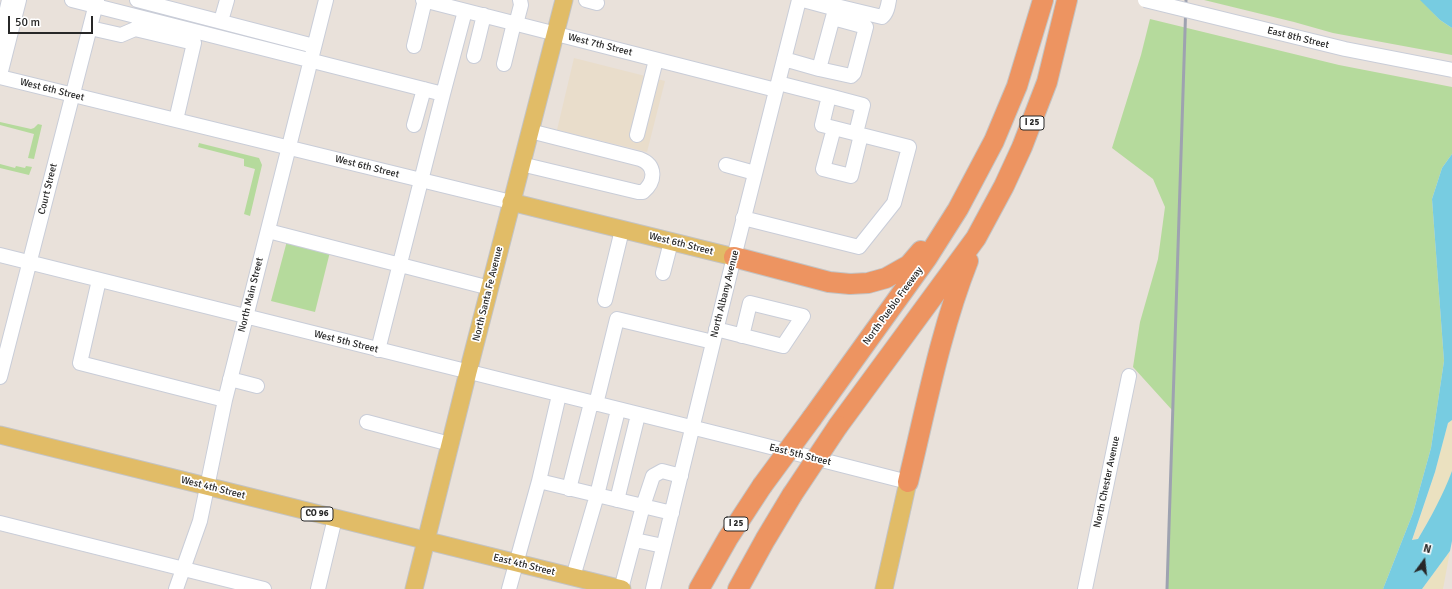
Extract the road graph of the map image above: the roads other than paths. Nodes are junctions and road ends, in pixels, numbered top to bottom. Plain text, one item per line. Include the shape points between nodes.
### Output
1 (9, 0) edge
2 (19, 0) edge
3 (72, 0) edge
4 (137, 0) edge
5 (227, 0) edge
6 (326, 0) edge
7 (427, 0) edge
8 (520, 0) edge
9 (564, 0) edge
10 (799, 0) edge
11 (804, 0) edge
12 (890, 0) edge
13 (1043, 0) edge
14 (1067, 0) edge
15 (1145, 0) edge
16 (96, 3) edge
17 (853, 5) edge
18 (457, 6) edge
19 (830, 7) edge
20 (484, 15) junction
21 (221, 22) junction
22 (515, 24) junction
23 (90, 28) junction
24 (555, 34) junction
25 (195, 37) junction
26 (314, 46) junction
27 (414, 46) dead end
28 (474, 56) dead end
29 (784, 59) junction
30 (0, 60) edge
31 (656, 60) junction
32 (311, 61) junction
33 (504, 64) dead end
34 (819, 69) junction
35 (1452, 70) edge
36 (0, 76) edge
37 (777, 86) junction
38 (424, 89) junction
39 (444, 94) junction
40 (72, 95) junction
41 (829, 96) junction
42 (176, 120) junction
43 (414, 126) dead end
44 (834, 128) junction
45 (530, 131) junction
46 (859, 134) junction
47 (637, 135) dead end
48 (288, 148) junction
49 (521, 164) junction
50 (726, 165) dead end
51 (755, 173) junction
52 (422, 180) junction
53 (511, 202) junction
54 (958, 209) junction
55 (743, 218) junction
56 (622, 230) junction
57 (268, 231) junction
58 (976, 238) junction
59 (671, 242) junction
60 (0, 255) edge
61 (734, 257) junction
62 (30, 262) junction
63 (400, 265) junction
64 (663, 273) dead end
65 (99, 280) junction
66 (490, 288) junction
67 (605, 300) dead end
68 (246, 317) junction
69 (715, 336) junction
70 (742, 336) dead end
71 (5, 338) edge
72 (378, 350) junction
73 (468, 372) junction
74 (1129, 376) dead end
75 (0, 377) edge
76 (230, 379) junction
77 (256, 386) dead end
78 (559, 395) junction
79 (225, 400) junction
80 (594, 404) junction
81 (618, 410) junction
82 (638, 415) junction
83 (367, 422) dead end
84 (693, 428) junction
85 (0, 435) edge
86 (450, 444) junction
87 (681, 476) junction
88 (539, 481) junction
89 (908, 482) junction
90 (207, 486) junction
91 (569, 489) junction
92 (597, 495) junction
93 (617, 500) junction
94 (644, 506) junction
95 (672, 512) junction
96 (335, 518) junction
97 (0, 523) edge
98 (635, 540) junction
99 (427, 541) junction
100 (663, 546) junction
101 (516, 563) junction
102 (183, 569) junction
103 (573, 577) junction
104 (742, 581) edge
105 (700, 588) edge
106 (176, 589) edge
107 (264, 589) edge
108 (318, 589) edge
109 (414, 589) edge
110 (509, 589) edge
111 (622, 589) edge
112 (653, 589) edge
113 (884, 589) edge
114 (1085, 589) edge

1 - 30 street via 1,35 3,45
2 - 36 street
3 - 16 street
4 - 21 street
5 - 21 street
6 - 26 street, North Main Street
7 - 18 street, West 7th Street
7 - 27 street
8 - 22 street
9 - 24 main road, North Santa Fe Avenue
10 - 29 street, North Albany Avenue
11 - 19 street
12 - 17 street via 882,17
13 - 54 highway, North Pueblo Freeway / I 25 via 1017,86 994,141
14 - 58 highway, I 25 via 1047,82 1035,115 1004,186
15 - 35 street, East 8th Street, bridge via 1338,48
16 - 23 street, Court Street
16 - 25 street
17 - 19 street
18 - 20 street, West 7th Street
18 - 39 street
19 - 34 street
19 - 34 street via 866,27 851,76
20 - 22 street, West 7th Street
20 - 28 street
21 - 26 street
22 - 24 street, West 7th Street
22 - 33 street
23 - 25 street via 121,35 135,29
23 - 40 street, Court Street
24 - 31 street, West 7th Street
24 - 45 main road, North Santa Fe Avenue
25 - 32 street
25 - 42 street
26 - 32 street, North Main Street
29 - 34 street
29 - 37 street, North Albany Avenue
31 - 37 street, West 7th Street
31 - 47 street
32 - 38 street
32 - 48 street, North Main Street
36 - 40 street, West 6th Street
37 - 41 street, West 7th Street
37 - 51 street, North Albany Avenue
38 - 39 street
38 - 43 street
39 - 52 street
40 - 42 street, West 6th Street
40 - 62 street, Court Street
41 - 44 street via 822,125
41 - 46 street, West 7th Street via 863,105
42 - 48 street, West 6th Street
44 - 46 street
44 - 46 street via 823,169 851,176
45 - 49 main road, North Santa Fe Avenue
45 - 49 street via 640,158 650,165 653,176 647,188 643,192 638,192
46 - 55 street via 909,147 894,203 859,247
48 - 52 street, West 6th Street
48 - 57 street, North Main Street
49 - 53 main road, North Santa Fe Avenue
50 - 51 street
51 - 55 street, North Albany Avenue
52 - 53 street, West 6th Street
52 - 63 street
53 - 56 main road, West 6th Street
53 - 66 main road, North Santa Fe Avenue
54 - 61 highway via 909,265 886,278 868,283 829,282
54 - 105 highway, North Pueblo Freeway / I 25, bridge via 927,258 745,510
55 - 61 street, North Albany Avenue
56 - 59 main road, West 6th Street
56 - 67 street
57 - 63 street
57 - 68 street, North Main Street
58 - 89 highway via 947,321
58 - 104 highway, I 25, bridge via 838,426 792,495
59 - 61 main road, West 6th Street
59 - 64 street
60 - 62 street, West 5th Street
61 - 69 street, North Albany Avenue
62 - 65 street, West 5th Street
62 - 71 street, Court Street
63 - 66 street
63 - 72 street
65 - 68 street, West 5th Street
65 - 79 street via 80,363
66 - 73 main road, North Santa Fe Avenue
68 - 72 street, West 5th Street
68 - 76 street, North Main Street
69 - 70 street
69 - 80 street via 617,319
69 - 84 street, North Albany Avenue
71 - 75 street, Court Street
72 - 73 street, West 5th Street
73 - 78 street, West 5th Street
73 - 86 main road, North Santa Fe Avenue
74 - 114 street, North Chester Avenue
76 - 77 street
76 - 79 street, North Main Street
78 - 80 street, West 5th Street
78 - 88 street
79 - 90 street, North Main Street
80 - 81 street, West 5th Street
80 - 91 street
81 - 82 street, West 5th Street
81 - 92 street
82 - 84 street, West 5th Street
82 - 93 street
83 - 86 street
84 - 87 street, North Albany Avenue
84 - 89 street, East 5th Street
85 - 90 main road, West 4th Street / CO 96
86 - 99 main road, North Santa Fe Avenue
87 - 94 street via 662,471 653,476
87 - 95 street, North Albany Avenue
88 - 91 street
88 - 101 street
89 - 113 main road
90 - 96 main road, West 4th Street / CO 96
90 - 102 street, North Main Street via 200,521
91 - 92 street
92 - 93 street
92 - 103 street
93 - 94 street
94 - 95 street
94 - 98 street
95 - 100 street, North Albany Avenue
96 - 99 main road, West 4th Street / CO 96
96 - 108 street
97 - 102 street
98 - 100 street
98 - 111 street
99 - 101 main road, East 4th Street / CO 96
99 - 109 main road, North Santa Fe Avenue
100 - 112 street, North Albany Avenue
101 - 103 main road, East 4th Street / CO 96
101 - 110 street
102 - 106 street, North Main Street
102 - 107 street
103 - 111 main road, East 4th Street / CO 96

